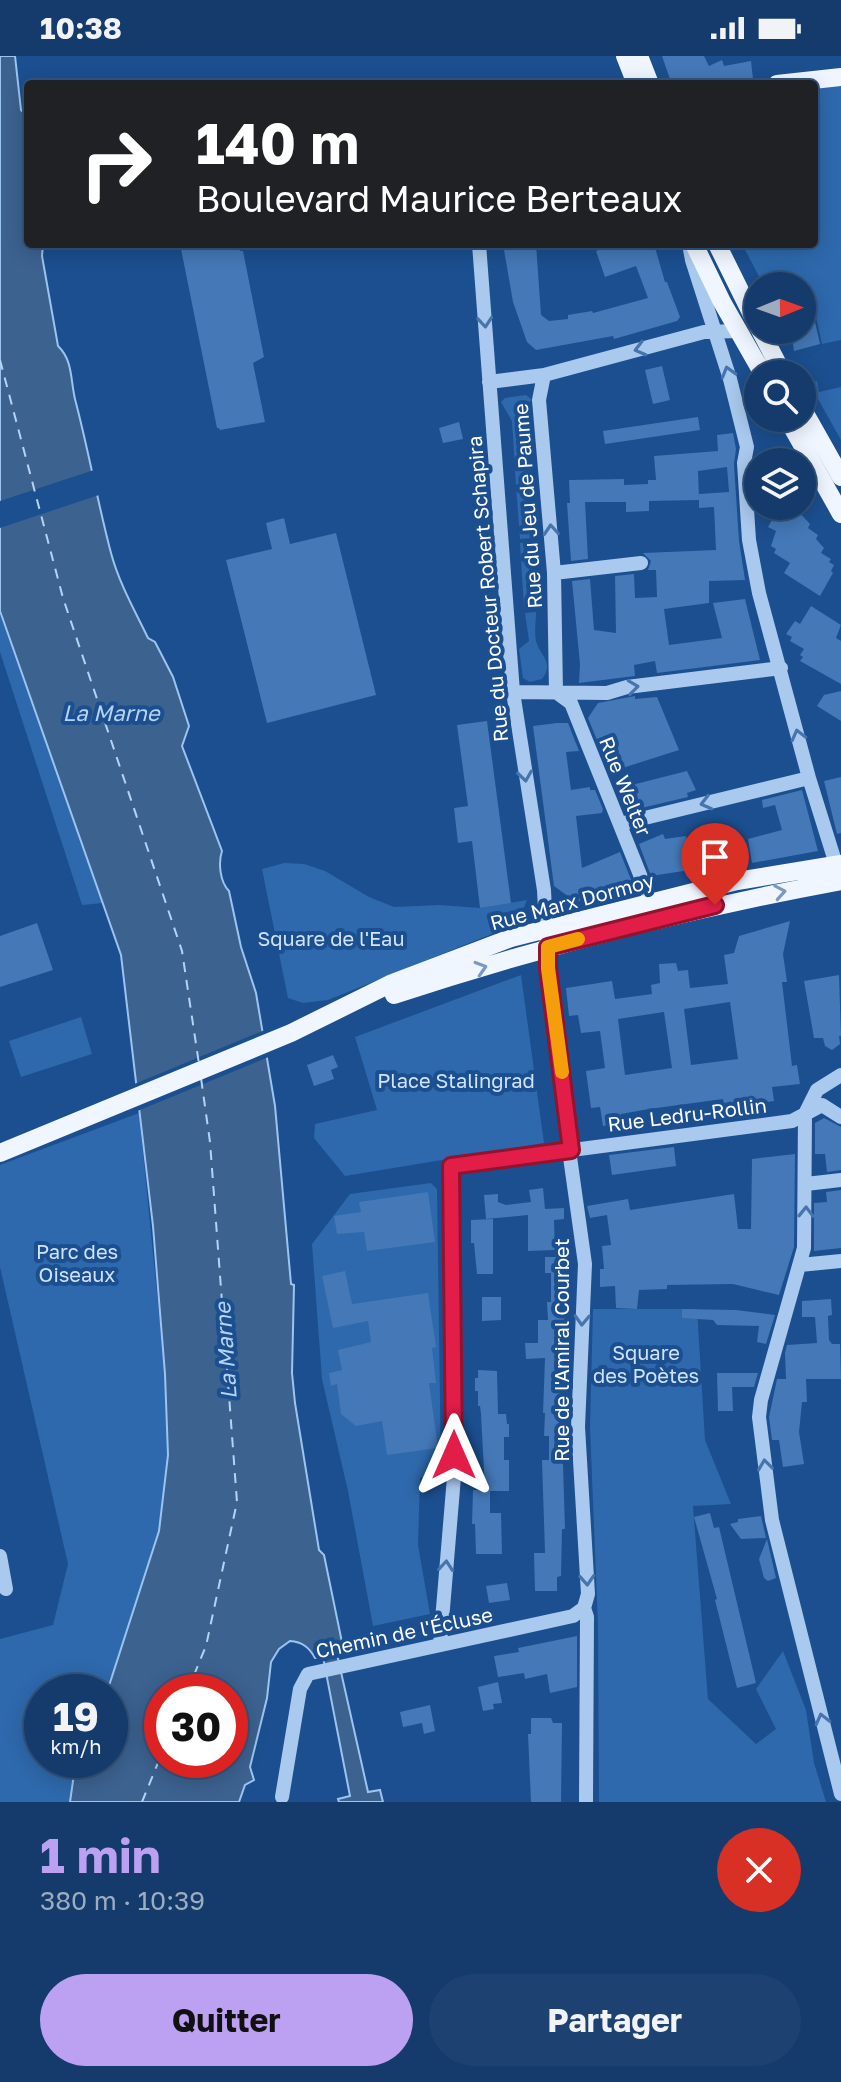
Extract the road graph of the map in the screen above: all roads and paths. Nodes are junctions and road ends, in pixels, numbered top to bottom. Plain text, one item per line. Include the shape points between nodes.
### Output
1 (616, 56) edge
2 (625, 56) edge
3 (639, 56) edge
4 (841, 77) edge
5 (625, 80) edge
6 (634, 80) edge
7 (648, 80) edge
8 (814, 80) edge
9 (479, 248) edge
10 (691, 248) edge
11 (694, 248) edge
12 (719, 248) edge
13 (744, 307) edge
14 (744, 316) edge
15 (744, 329) edge
16 (716, 332) junction
17 (544, 375) junction
18 (489, 382) junction
19 (795, 432) edge
20 (816, 432) edge
21 (841, 477) edge
22 (841, 514) edge
23 (641, 563) dead end
24 (554, 573) junction
25 (781, 668) junction
26 (513, 692) junction
27 (556, 692) junction
28 (809, 778) junction
29 (620, 824) junction
30 (834, 836) edge
31 (840, 873) edge
32 (651, 902) junction
33 (548, 928) junction
34 (548, 947) junction
35 (326, 1016) junction
36 (841, 1075) edge
37 (805, 1114) junction
38 (841, 1117) edge
39 (571, 1150) junction
40 (0, 1153) edge
41 (841, 1180) edge
42 (806, 1184) junction
43 (841, 1261) edge
44 (800, 1265) junction
45 (0, 1556) edge
46 (6, 1589) dead end
47 (584, 1608) junction
48 (440, 1644) junction
49 (840, 1788) edge
50 (282, 1797) dead end
51 (586, 1802) edge

1 - 5 main road
2 - 6 main road
3 - 7 main road
4 - 8 main road
9 -> 18 street, Rue du Docteur Robert Schapira
10 - 16 street
11 - 14 main road
12 - 13 main road
15 - 16 street
16 -> 17 street
25 -> 16 street via 753,570 747,447
17 - 18 street
24 -> 17 street, Rue du Jeu de Paume via 539,400
18 - 26 street, Rue du Docteur Robert Schapira
19 - 22 main road
20 - 21 main road
23 - 24 street
24 - 27 street, Rue du Jeu de Paume
27 -> 25 street via 607,693
28 -> 25 street
26 - 27 street
26 -> 33 street, Rue du Docteur Robert Schapira
27 - 29 street, Rue Welter via 571,703
28 -> 29 street
28 - 30 street
29 - 32 street, Rue Welter
30 - 31 street
31 - 32 main road, Rue Marx Dormoy via 737,881
34 -> 31 main road, Rue Marx Dormoy
32 - 33 main road, Rue Marx Dormoy
33 - 34 street, Rue du Docteur Robert Schapira
33 - 35 main road, Rue Marx Dormoy via 390,984
35 -> 34 main road, Rue Marx Dormoy
34 - 39 street, Rue de l'Amiral Courbet
35 - 40 main road, Rue Marx Dormoy
36 - 37 street via 817,1090
37 - 38 street, Rue Ledru-Rollin via 822,1105
37 - 39 street, Rue Ledru-Rollin via 792,1121
37 - 42 street
39 -> 47 street, Rue de l'Amiral Courbet via 583,1242 578,1427 588,1594
48 -> 39 street, Rue Ledru-Rollin via 454,1477 451,1166
41 - 42 street
44 -> 42 street
43 - 44 street
49 -> 44 street via 772,1520 759,1417
45 - 46 street
47 - 48 street, Chemin de l'Écluse via 573,1616
47 - 51 street, Rue de l'Amiral Courbet
48 - 50 street, Chemin de l'Écluse via 308,1674 301,1682

